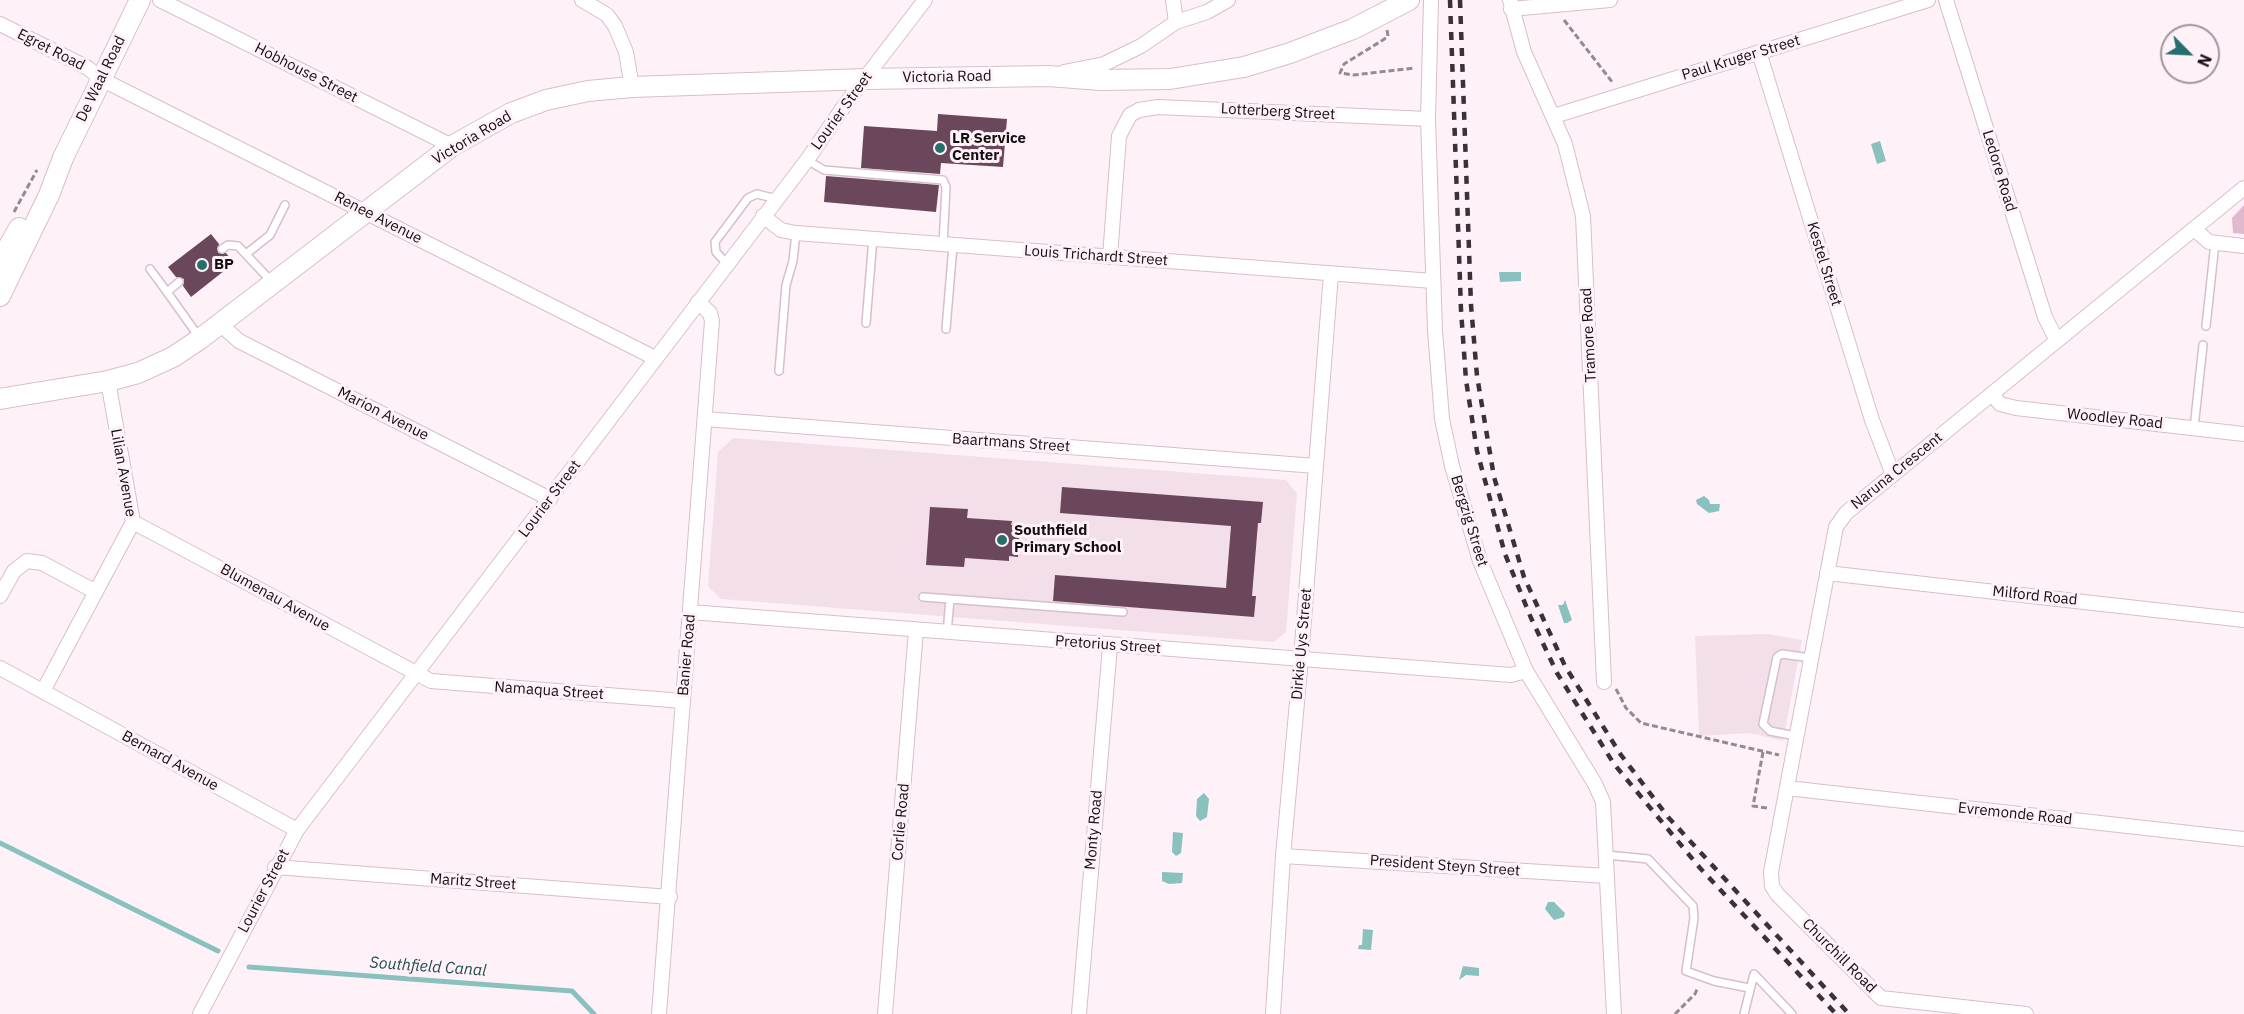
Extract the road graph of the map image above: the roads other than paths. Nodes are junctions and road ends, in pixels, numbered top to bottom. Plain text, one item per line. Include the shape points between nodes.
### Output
1 (140, 0) edge
2 (160, 0) edge
3 (582, 0) edge
4 (925, 0) edge
5 (1173, 0) edge
6 (1228, 0) edge
7 (1431, 0) edge
8 (1610, 0) edge
9 (1928, 0) edge
10 (1946, 0) edge
11 (1407, 2) edge
12 (1510, 4) edge
13 (1176, 22) junction
14 (0, 24) edge
15 (1759, 52) junction
16 (1048, 76) junction
17 (866, 78) junction
18 (101, 79) junction
19 (632, 87) junction
20 (1554, 116) junction
21 (1428, 119) junction
22 (452, 147) junction
23 (63, 158) junction
24 (807, 160) junction
25 (2244, 188) edge
26 (777, 199) junction
27 (285, 205) dead end
28 (367, 212) junction
29 (764, 216) junction
30 (2194, 229) junction
31 (796, 233) junction
32 (873, 238) junction
33 (2215, 243) junction
34 (948, 245) junction
35 (2244, 246) edge
36 (222, 249) dead end
37 (246, 254) junction
38 (1110, 257) junction
39 (0, 262) edge
40 (727, 264) junction
41 (150, 269) dead end
42 (1331, 274) junction
43 (1433, 281) junction
44 (179, 282) dead end
45 (273, 284) junction
46 (167, 292) junction
47 (0, 296) edge
48 (698, 302) junction
49 (866, 323) dead end
50 (220, 324) junction
51 (2206, 326) dead end
52 (946, 329) dead end
53 (200, 339) junction
54 (2057, 341) junction
55 (2203, 345) dead end
56 (655, 358) junction
57 (779, 371) dead end
58 (108, 381) junction
59 (1992, 394) junction
60 (0, 399) edge
61 (705, 419) junction
62 (2194, 428) junction
63 (2244, 434) edge
64 (1317, 466) junction
65 (1893, 475) junction
66 (550, 499) junction
67 (133, 522) junction
68 (1827, 573) junction
69 (96, 592) junction
70 (0, 596) edge
71 (922, 597) dead end
72 (950, 599) junction
73 (690, 612) junction
74 (1123, 612) dead end
75 (2244, 620) edge
76 (916, 630) junction
77 (947, 633) junction
78 (1110, 646) junction
79 (1301, 658) junction
80 (1811, 658) junction
81 (0, 668) edge
82 (1526, 671) junction
83 (416, 675) junction
84 (1609, 684) road end
85 (43, 691) junction
86 (683, 701) junction
87 (1796, 736) junction
88 (1786, 788) junction
89 (297, 830) junction
90 (2244, 839) edge
91 (1607, 855) junction
92 (1283, 856) junction
93 (275, 867) junction
94 (1608, 876) junction
95 (1772, 886) joint
96 (670, 897) junction
97 (1749, 988) junction
98 (200, 1014) edge
99 (659, 1014) edge
100 (885, 1014) edge
101 (1079, 1014) edge
102 (1273, 1014) edge
103 (1614, 1014) edge
104 (1744, 1014) edge
105 (1792, 1014) edge
106 (2026, 1014) edge

1 - 18 street, De Waal Road
2 - 22 street, Hobhouse Street
3 - 19 street via 607,15 615,26 626,52
4 - 17 street, Lourier Street
5 - 13 street
6 - 13 street, Victoria Road
7 - 21 street, Bergzig Street
8 - 12 street
9 - 15 street, Paul Kruger Street
10 - 54 street, Ledore Road via 2044,317
11 - 16 street, Victoria Road via 1322,42 1244,67 1170,79
12 - 20 street, Tramore Road via 1524,52
13 - 16 street, Victoria Road via 1141,46 1104,64
14 - 18 street, Egret Road via 88,68
15 - 20 street, Paul Kruger Street
15 - 65 street, Kestel Street via 1872,420
16 - 17 street, Victoria Road
17 - 19 street, Victoria Road
17 - 24 street, Lourier Street
18 - 23 street, De Waal Road
18 - 28 street, Renee Avenue
19 - 22 street, Victoria Road via 546,100 511,113
20 - 84 street, Tramore Road via 1574,172 1583,216
21 - 38 street, Lotterberg Street via 1145,108 1130,115 1124,123 1118,147
21 - 43 street, Bergzig Street
22 - 28 street, Victoria Road
23 - 39 street, De Waal Road
23 - 47 street, De Waal Road
24 - 26 street, Lourier Street
24 - 34 lane via 824,170 943,180
25 - 30 street, Naruna Crescent
26 - 29 street, Lourier Street
26 - 40 lane via 757,194 748,198 715,242 716,252
27 - 37 lane via 270,235
28 - 45 street, Victoria Road
28 - 56 street, Renee Avenue
29 - 31 street, Louis Trichardt Street via 781,230
29 - 40 street, Lourier Street
30 - 33 street via 2203,240
30 - 54 street, Naruna Crescent
31 - 32 street, Louis Trichardt Street
31 - 57 lane via 786,285
32 - 34 street, Louis Trichardt Street
32 - 49 lane
33 - 35 street
33 - 51 lane
34 - 38 street, Louis Trichardt Street
34 - 52 lane
36 - 37 lane via 233,244
37 - 45 lane
38 - 42 street, Louis Trichardt Street
40 - 48 street, Lourier Street
41 - 46 lane
42 - 43 street, Louis Trichardt Street
42 - 64 street, Dirkie Uys Street
43 - 82 street, Bergzig Street via 1438,393 1452,466 1480,561
44 - 46 lane
45 - 50 street, Victoria Road
46 - 53 lane
48 - 56 street, Lourier Street
48 - 61 street, Banier Road via 710,313 712,321
50 - 53 street, Victoria Road
50 - 66 street, Marion Avenue via 238,341
53 - 58 street, Victoria Road via 154,366
54 - 59 street, Naruna Crescent
55 - 62 lane
56 - 66 street, Lourier Street
58 - 60 street, Victoria Road
58 - 67 street, Lilian Avenue
59 - 62 street, Woodley Road via 2008,407
59 - 65 street, Naruna Crescent
61 - 64 street, Baartmans Street
61 - 73 street, Banier Road
62 - 63 street, Woodley Road
64 - 79 street, Dirkie Uys Street
65 - 68 street, Naruna Crescent via 1838,522
66 - 83 street, Lourier Street
67 - 69 street, Lilian Avenue
67 - 83 street, Blumenau Avenue
68 - 75 street, Milford Road
68 - 80 street, Naruna Crescent
69 - 70 street via 42,563 27,561 14,571
69 - 85 street, Lilian Avenue
71 - 72 lane
72 - 74 lane
72 - 77 lane
73 - 76 street, Pretorius Street
73 - 86 street, Banier Road
76 - 77 street, Pretorius Street
76 - 100 street, Corlie Road
77 - 78 street, Pretorius Street
78 - 79 street, Pretorius Street
78 - 101 street, Monty Road
79 - 82 street, Pretorius Street via 1511,675
79 - 92 street, Dirkie Uys Street
80 - 87 street, Naruna Crescent
80 - 87 lane via 1782,654 1777,657 1763,724 1770,731
81 - 85 street
82 - 91 street, Bergzig Street via 1600,793
83 - 86 street, Namaqua Street via 444,684
83 - 89 street, Lourier Street
85 - 89 street, Bernard Avenue
86 - 96 street, Banier Road
87 - 88 street, Naruna Crescent
88 - 90 street, Evremonde Road
88 - 95 street, Naruna Crescent
89 - 93 street, Lourier Street
91 - 94 street, Bergzig Street
91 - 97 lane via 1648,859 1693,906 1686,971
92 - 94 street, President Steyn Street
92 - 102 street, Dirkie Uys Street
93 - 96 street, Maritz Street
93 - 98 street, Lourier Street
94 - 103 street, Bergzig Street
95 - 106 street, Churchill Road via 1881,998
96 - 99 street, Banier Road
97 - 104 lane
97 - 105 lane via 1754,974

